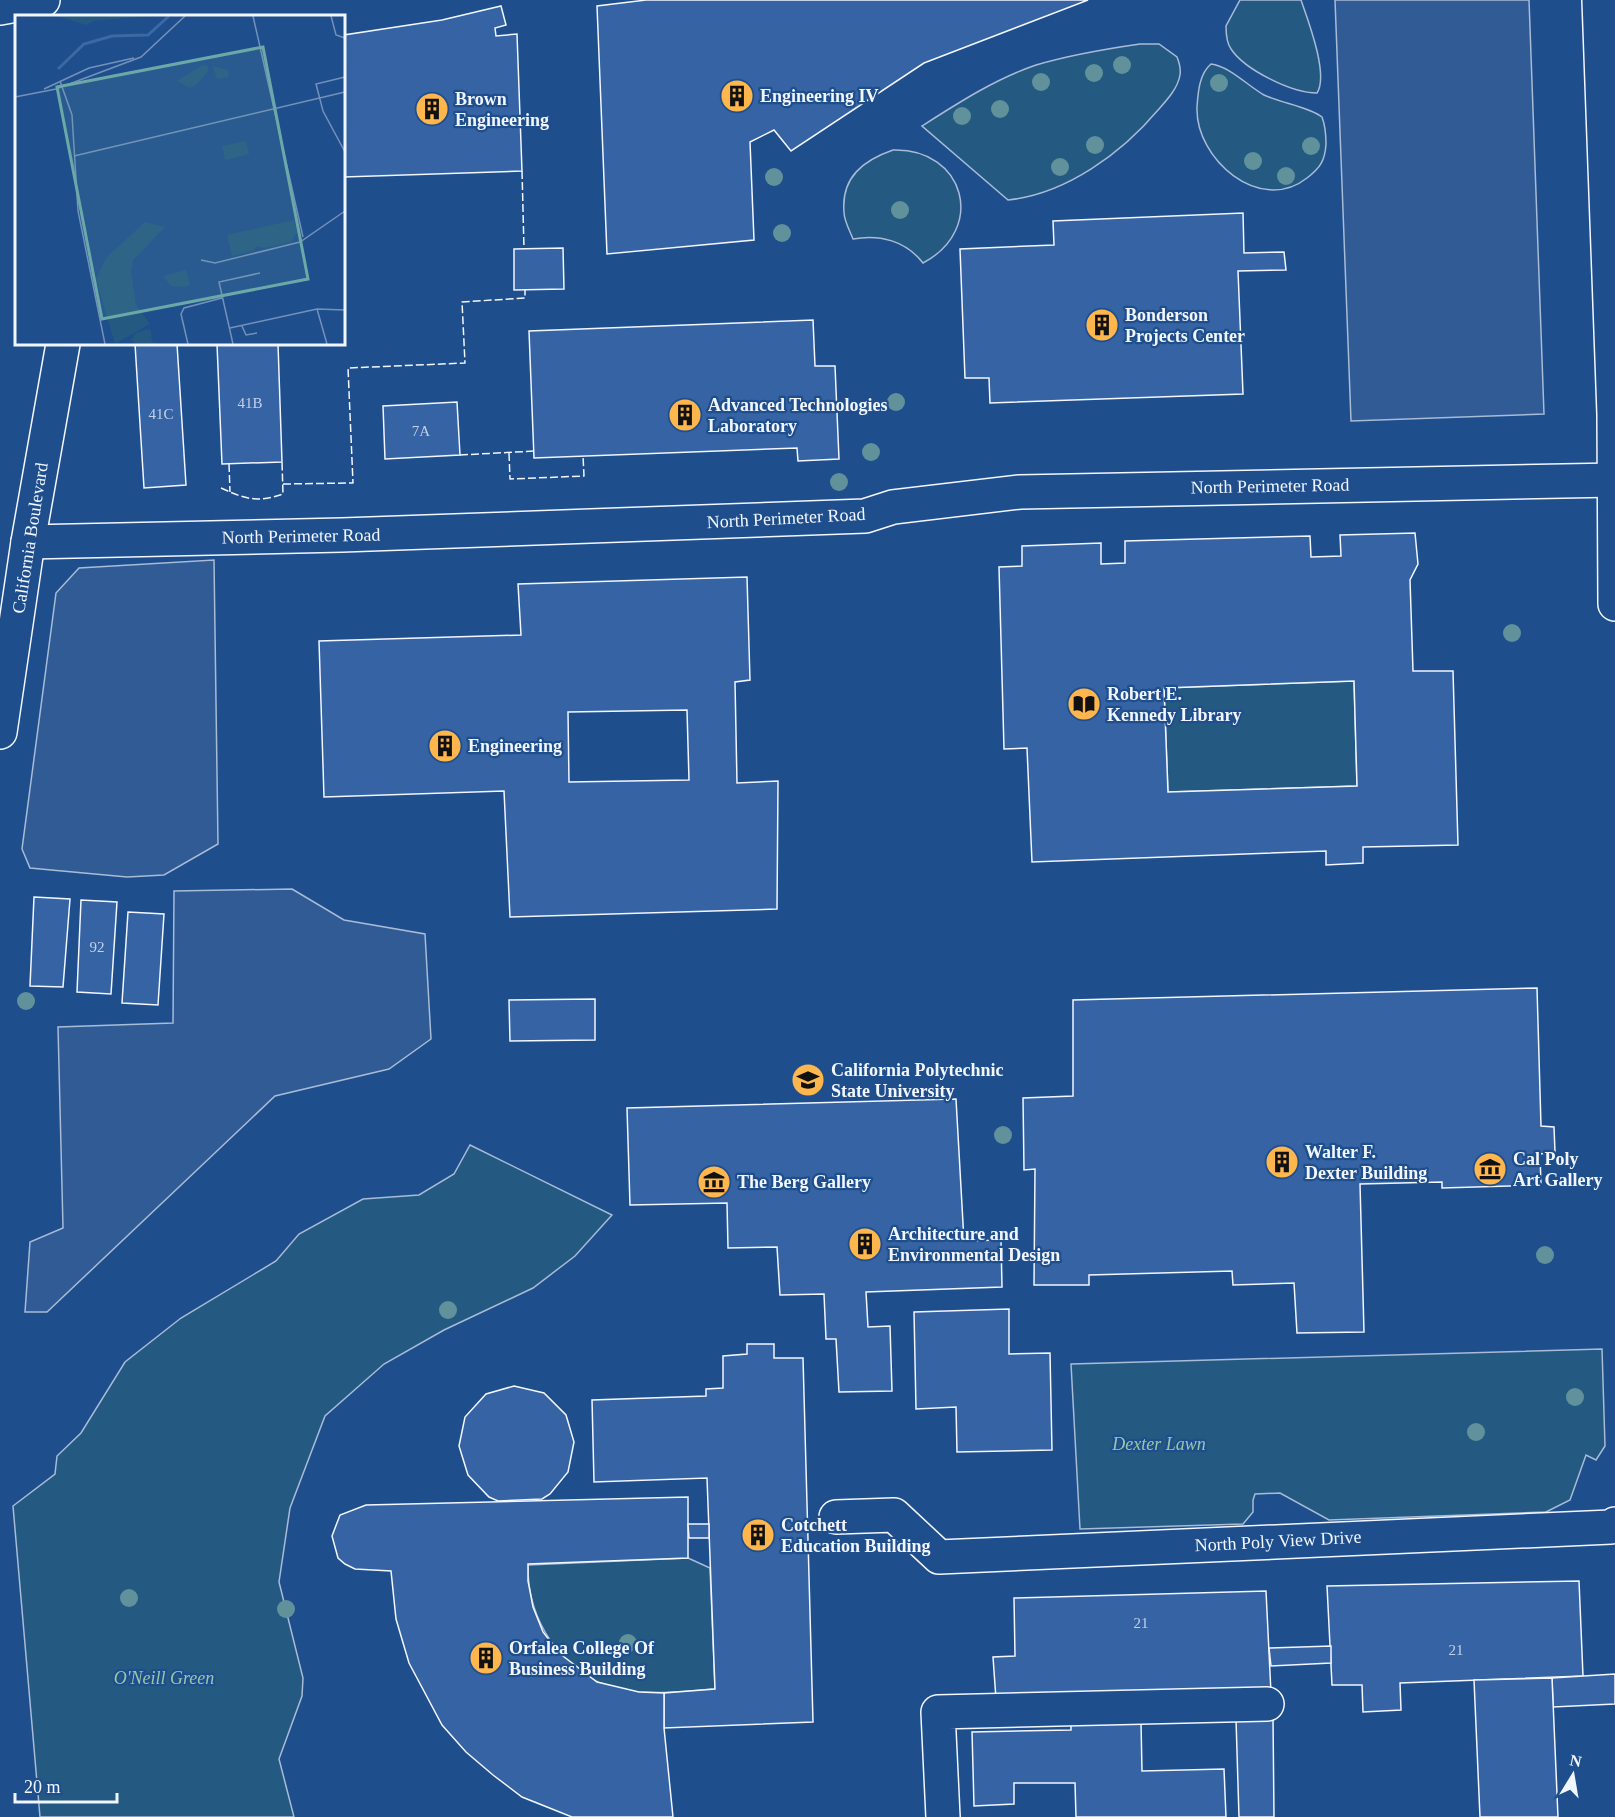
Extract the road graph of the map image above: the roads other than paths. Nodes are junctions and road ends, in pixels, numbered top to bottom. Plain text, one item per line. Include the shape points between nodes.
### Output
1 (43, 0) edge
2 (1599, 0) edge
3 (0, 8) edge
4 (47, 15) edge
5 (63, 345) edge
6 (1614, 480) edge
7 (28, 542) junction
8 (1615, 603) edge
9 (0, 732) edge
10 (836, 1517) dead end
11 (1615, 1524) edge
12 (1267, 1704) dead end
13 (943, 1817) edge

1 - 3 street
1 - 4 street
2 - 6 street
5 - 7 street, California Boulevard
6 - 7 street, North Perimeter Road via 1020,492 893,507 865,516
6 - 8 street
7 - 9 street, California Boulevard
10 - 11 street, North Poly View Drive via 894,1515 939,1557
12 - 13 street via 938,1712

